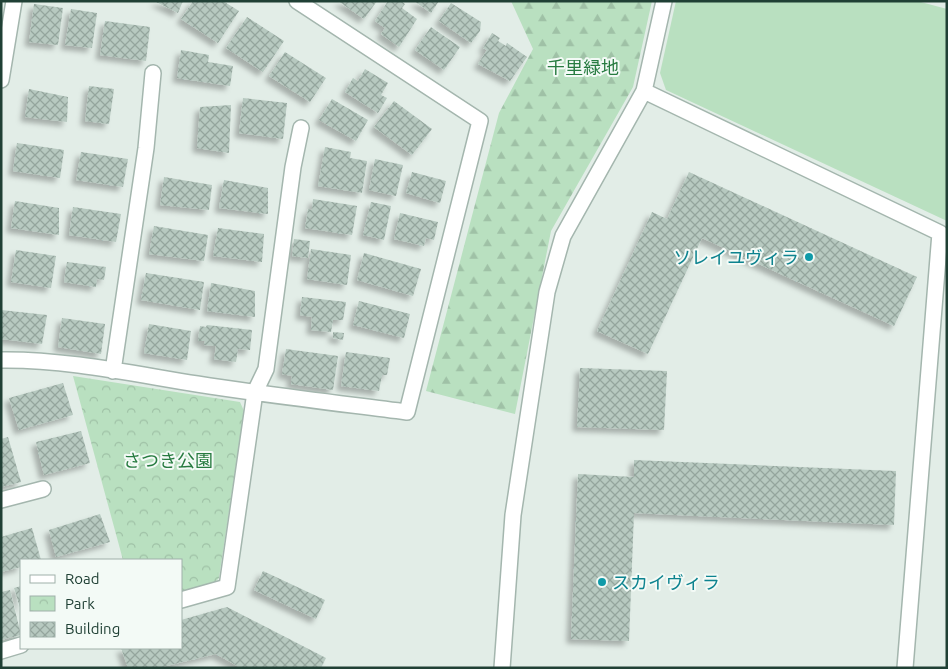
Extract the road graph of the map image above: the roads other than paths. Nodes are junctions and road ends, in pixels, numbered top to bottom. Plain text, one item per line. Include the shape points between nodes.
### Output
1 (14, 1) edge
2 (296, 1) edge
3 (664, 1) edge
4 (153, 73) dead end
5 (1, 80) edge
6 (644, 91) junction
7 (301, 128) dead end
8 (1, 360) edge
9 (113, 371) junction
10 (255, 392) junction
11 (43, 489) dead end
12 (1, 500) edge
13 (182, 600) edge
14 (20, 645) edge
15 (1, 651) edge
16 (502, 668) edge
17 (905, 668) edge

1 - 5 street
2 - 10 street via 480,121 407,412
3 - 6 street
4 - 9 street via 146,148
6 - 16 street via 563,236 547,292 513,515
6 - 17 street via 940,233
7 - 10 street via 266,369
8 - 9 street
9 - 10 street
10 - 13 street via 226,587
11 - 12 street
14 - 15 street

